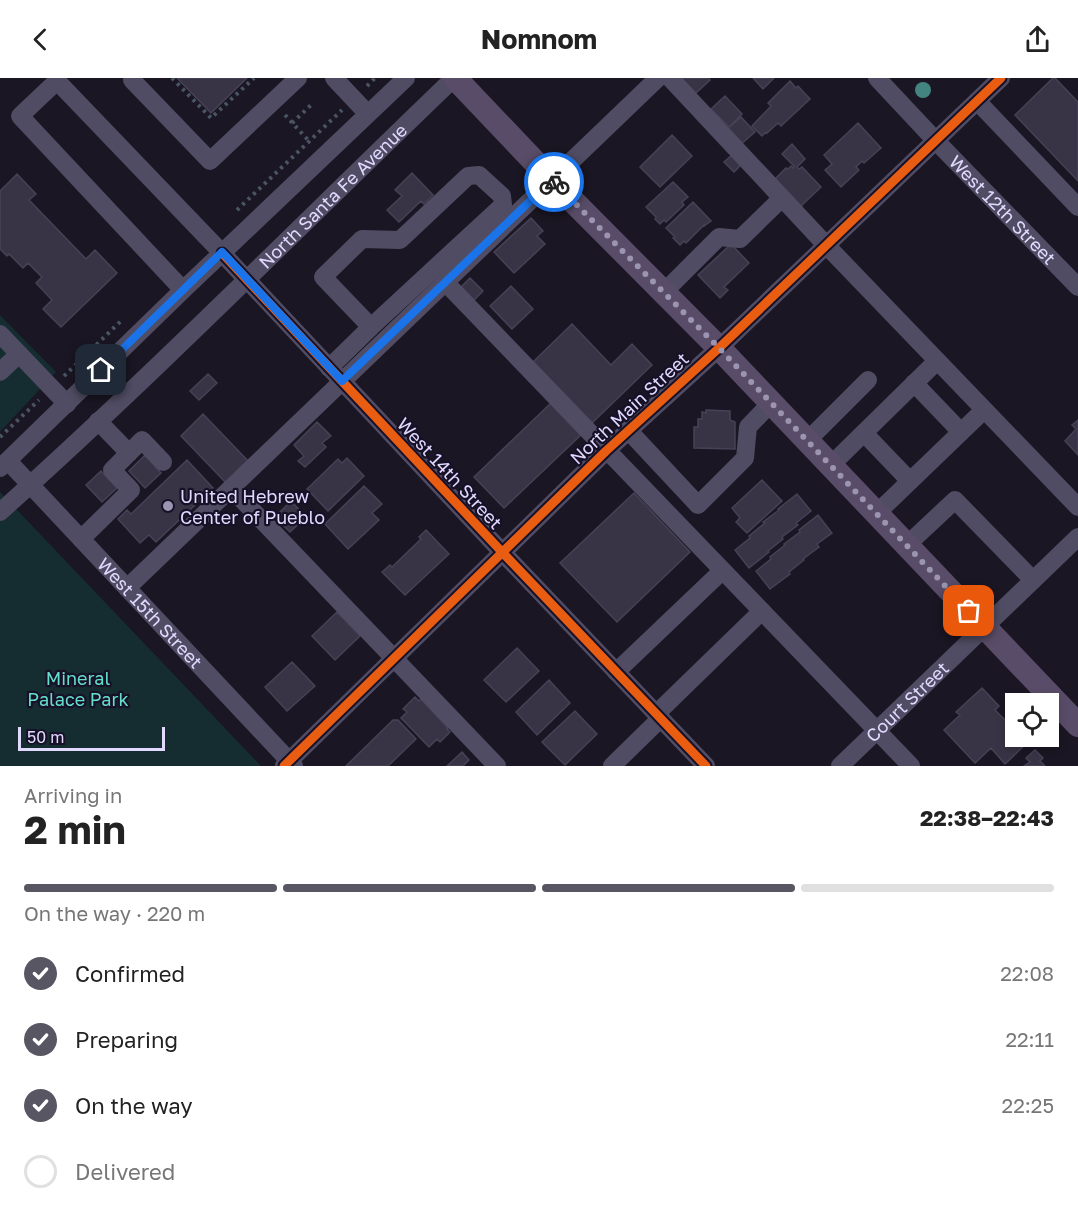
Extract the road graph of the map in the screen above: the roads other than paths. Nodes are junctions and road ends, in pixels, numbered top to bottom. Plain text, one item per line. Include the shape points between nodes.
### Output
1 (298, 78) edge
2 (334, 78) edge
3 (406, 78) edge
4 (455, 78) edge
5 (658, 78) edge
6 (670, 78) edge
7 (877, 78) edge
8 (1001, 78) edge
9 (132, 80) dead end
10 (977, 101) junction
11 (368, 113) junction
12 (936, 141) junction
13 (552, 180) junction
14 (782, 198) junction
15 (1078, 207) edge
16 (826, 245) junction
17 (222, 252) junction
18 (247, 279) junction
19 (445, 282) junction
20 (1078, 287) edge
21 (183, 290) junction
22 (664, 292) junction
23 (371, 327) junction
24 (0, 334) edge
25 (719, 348) junction
26 (19, 354) junction
27 (937, 361) junction
28 (329, 368) junction
29 (0, 372) edge
30 (868, 380) dead end
31 (342, 381) junction
32 (914, 383) junction
33 (771, 403) junction
34 (67, 404) junction
35 (984, 410) junction
36 (98, 421) junction
37 (628, 430) junction
38 (961, 432) junction
39 (864, 433) junction
40 (807, 441) junction
41 (606, 451) junction
42 (129, 453) junction
43 (164, 462) dead end
44 (4, 465) edge
45 (830, 466) junction
46 (910, 481) junction
47 (31, 485) junction
48 (231, 488) junction
49 (1078, 507) edge
50 (0, 512) edge
51 (876, 514) junction
52 (1078, 537) edge
53 (81, 539) junction
54 (907, 545) junction
55 (502, 552) junction
56 (722, 571) junction
57 (1033, 580) junction
58 (127, 588) junction
59 (762, 611) junction
60 (985, 628) junction
61 (393, 659) junction
62 (616, 672) junction
63 (658, 716) junction
64 (1078, 725) edge
65 (877, 731) junction
66 (623, 762) edge
67 (289, 764) edge
68 (497, 766) edge
69 (706, 766) edge
70 (840, 766) edge
71 (910, 766) edge

1 - 9 street via 210,161
2 - 11 street
3 - 11 street, North Santa Fe Avenue
4 - 13 main road
4 - 18 street, North Santa Fe Avenue
5 - 13 street
6 - 14 street
7 - 12 street, West 12th Street
8 - 10 street, North Main Street
10 - 12 street, North Main Street
10 - 15 street
11 - 17 street, North Santa Fe Avenue
12 - 16 street, North Main Street
12 - 20 street, West 12th Street
13 - 19 street
13 - 22 main road
14 - 16 street
14 - 22 street via 740,239 719,237
16 - 25 street, North Main Street
16 - 27 street
17 - 18 street, West 14th Street
17 - 21 street, North Santa Fe Avenue
17 - 21 street, West 14th Street via 57,81 20,117
18 - 28 street, West 14th Street
18 - 36 street, North Santa Fe Avenue
19 - 31 street
19 - 41 street
21 - 34 street, North Santa Fe Avenue
22 - 25 main road
23 - 23 street via 503,205 502,196 479,176 468,176 400,240 362,240 323,277
23 - 28 street
24 - 26 street
25 - 33 main road
25 - 37 street, North Main Street
26 - 29 street
26 - 34 street
27 - 32 street
27 - 35 street
28 - 31 street, West 14th Street
30 - 40 street
31 - 48 street
31 - 55 street, West 14th Street
32 - 38 street
32 - 39 street
33 - 37 street via 748,427 745,458 698,505
33 - 40 main road
34 - 44 street, North Santa Fe Avenue
35 - 38 street
35 - 49 street
36 - 42 street
36 - 47 street, North Santa Fe Avenue
37 - 41 street, North Main Street
38 - 46 street
39 - 45 street
39 - 46 street
40 - 45 main road
41 - 55 street, North Main Street
41 - 56 street
42 - 43 street via 142,440
42 - 53 street via 112,470 131,490
44 - 47 street, West 15th Street
45 - 51 main road
46 - 51 street
47 - 50 street, North Santa Fe Avenue
47 - 53 street, West 15th Street
48 - 58 street
48 - 61 street
51 - 54 main road
52 - 57 street, Court Street
53 - 58 street, West 15th Street
54 - 57 street via 955,500
54 - 60 main road
55 - 61 street, North Main Street
55 - 62 street, West 14th Street
56 - 59 street
56 - 62 street
57 - 60 street, Court Street
58 - 67 street, West 15th Street
59 - 63 street
59 - 65 street
60 - 64 main road
60 - 65 street, Court Street
61 - 67 street, North Main Street
61 - 68 street
62 - 63 street, West 14th Street
63 - 66 street
63 - 69 street, West 14th Street
65 - 70 street, Court Street
65 - 71 street

